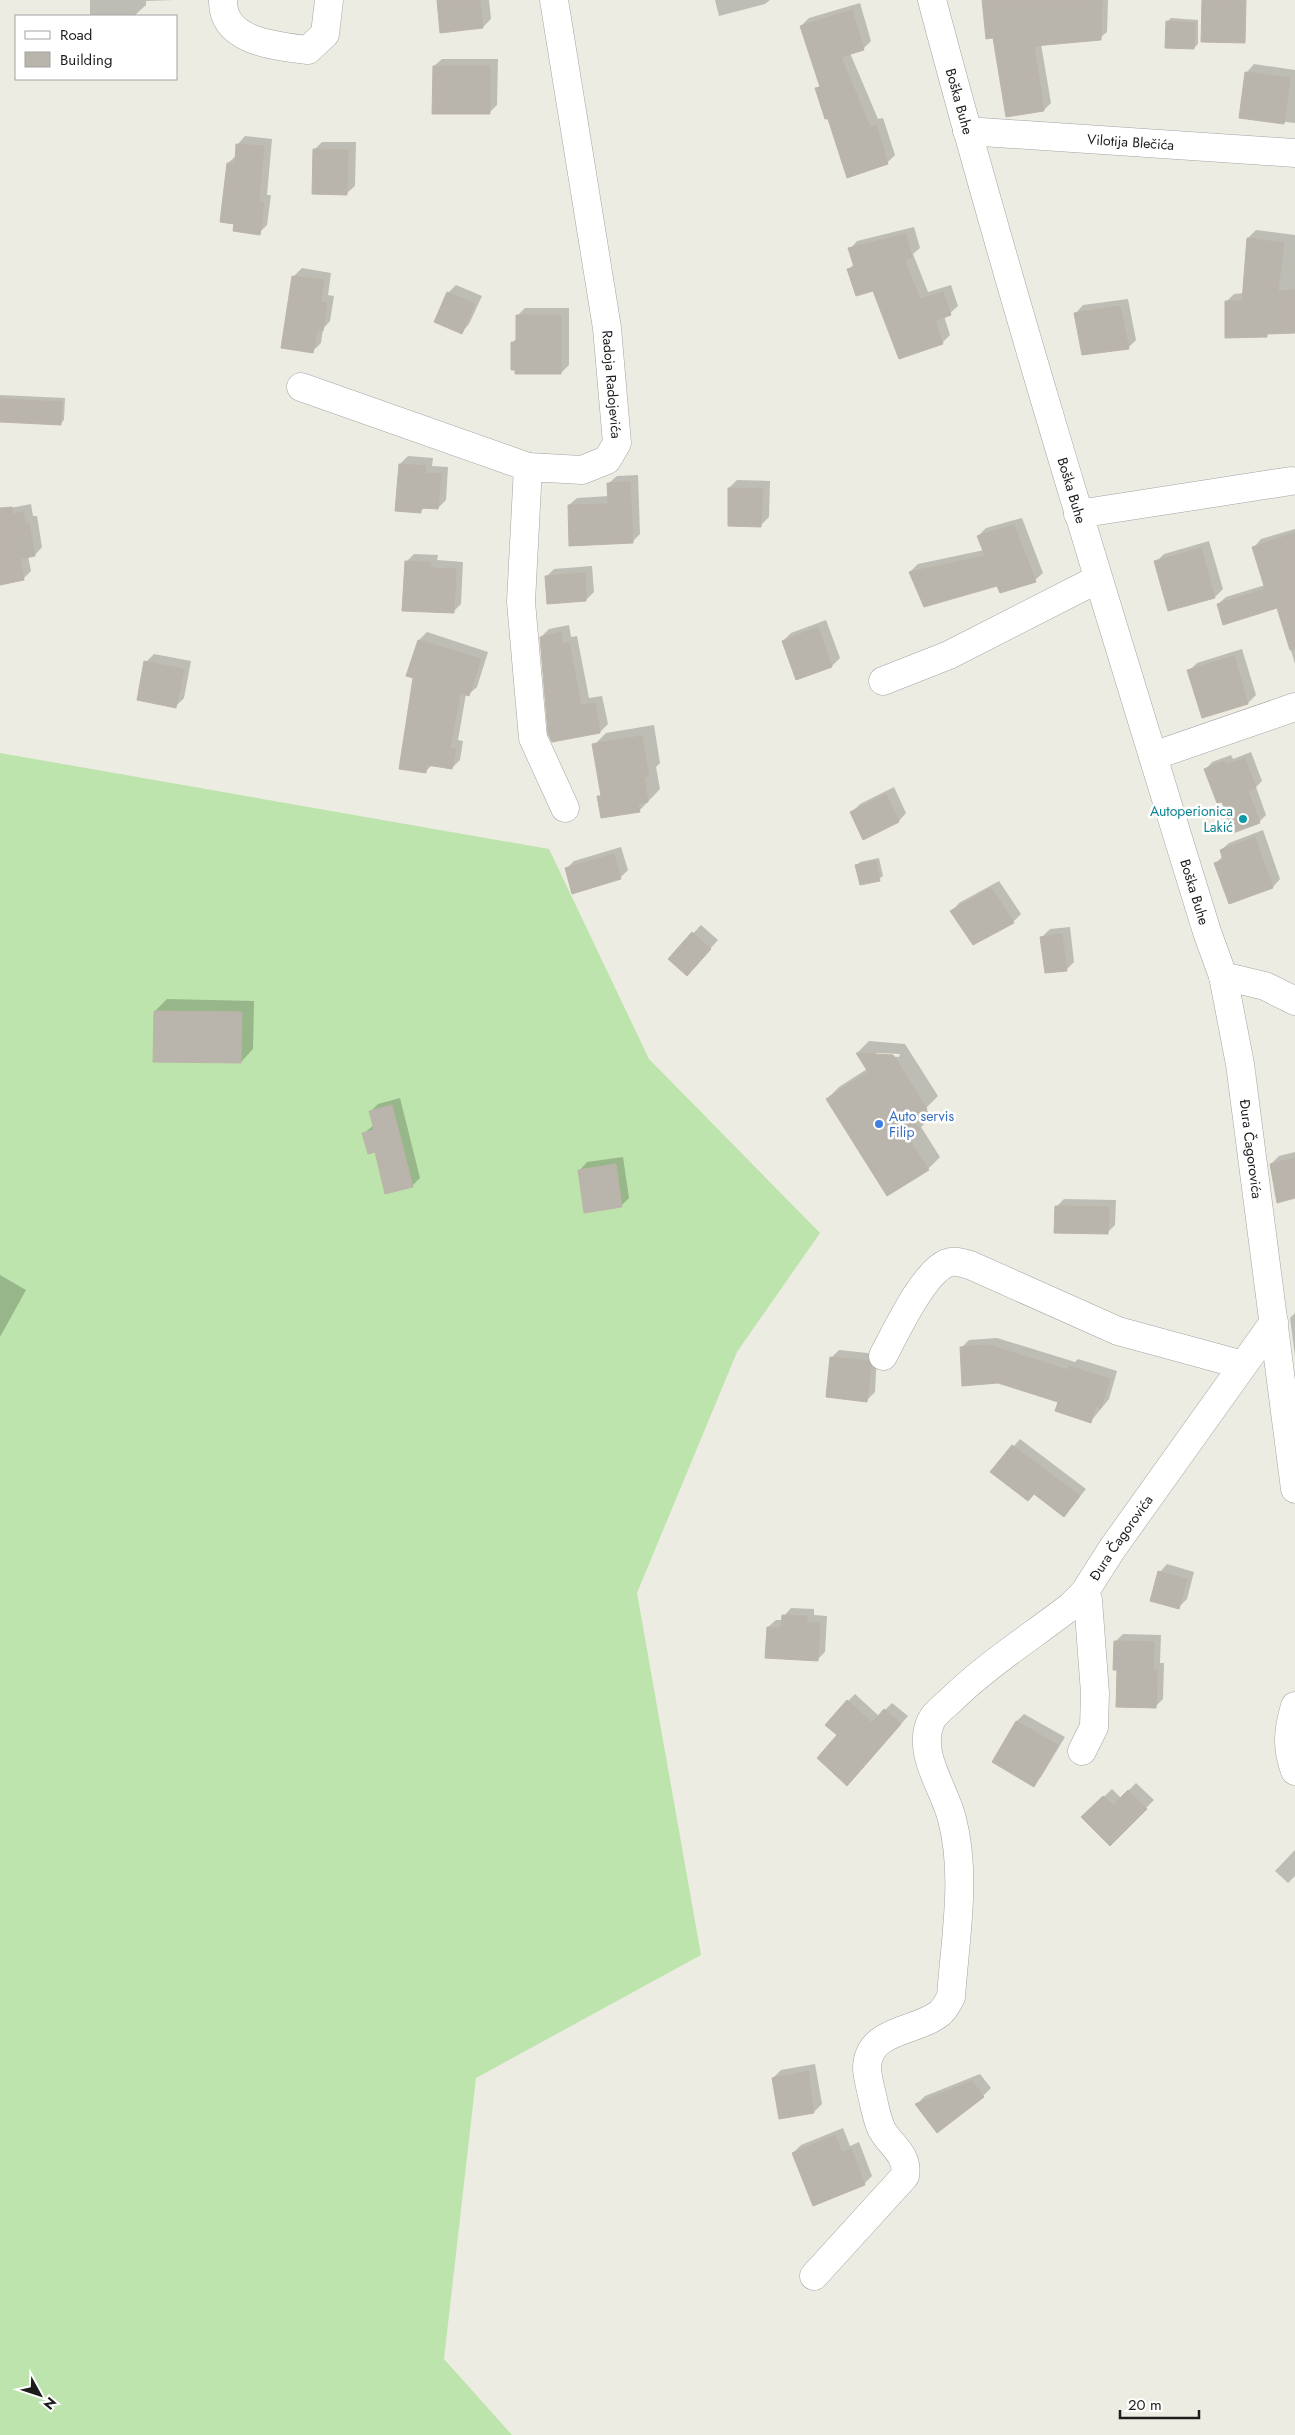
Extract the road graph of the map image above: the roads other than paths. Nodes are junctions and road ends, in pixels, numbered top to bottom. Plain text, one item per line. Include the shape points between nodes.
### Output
1 (223, 0) edge
2 (329, 0) edge
3 (554, 0) edge
4 (932, 0) edge
5 (967, 131) junction
6 (1295, 153) edge
7 (300, 387) dead end
8 (528, 468) junction
9 (1291, 481) dead end
10 (1078, 514) junction
11 (1098, 578) junction
12 (883, 681) dead end
13 (1295, 707) edge
14 (1153, 756) junction
15 (564, 808) dead end
16 (1223, 976) junction
17 (1295, 1000) edge
18 (1274, 1322) junction
19 (883, 1356) dead end
20 (1243, 1366) junction
21 (1295, 1489) edge
22 (1084, 1593) junction
23 (1295, 1706) edge
24 (1082, 1751) dead end
25 (1295, 1771) edge
26 (814, 2276) dead end

1 - 2 street via 225,18 239,33 274,45 308,50 326,34
3 - 8 street, Radoja Radojevića via 607,328 617,443 607,460 582,470
4 - 5 street, Boška Buhe
5 - 6 street, Vilotija Blečića
5 - 10 street, Boška Buhe
7 - 8 street, Radoja Radojevića
8 - 15 street via 521,602 533,738
9 - 10 street
10 - 11 street, Boška Buhe
11 - 12 street via 949,655
11 - 14 street, Boška Buhe
13 - 14 street
14 - 16 street, Boška Buhe
16 - 17 street via 1265,986
16 - 18 street, Đura Čagorovića via 1240,1064
18 - 20 street, Đura Čagorovića
18 - 21 street, Đura Čagorovića
19 - 20 street via 932,1273 956,1261 1118,1331
20 - 22 street, Đura Čagorovića
22 - 24 street via 1088,1600 1095,1693 1094,1727
22 - 26 street, Đura Čagorovića via 1072,1606 961,1690 931,1720 927,1735 928,1753 952,1817 959,1849 951,1997 942,2012 926,2022 884,2037 873,2050 867,2066 876,2113 883,2131 907,2167 905,2176
23 - 25 street via 1288,1730 1290,1758

